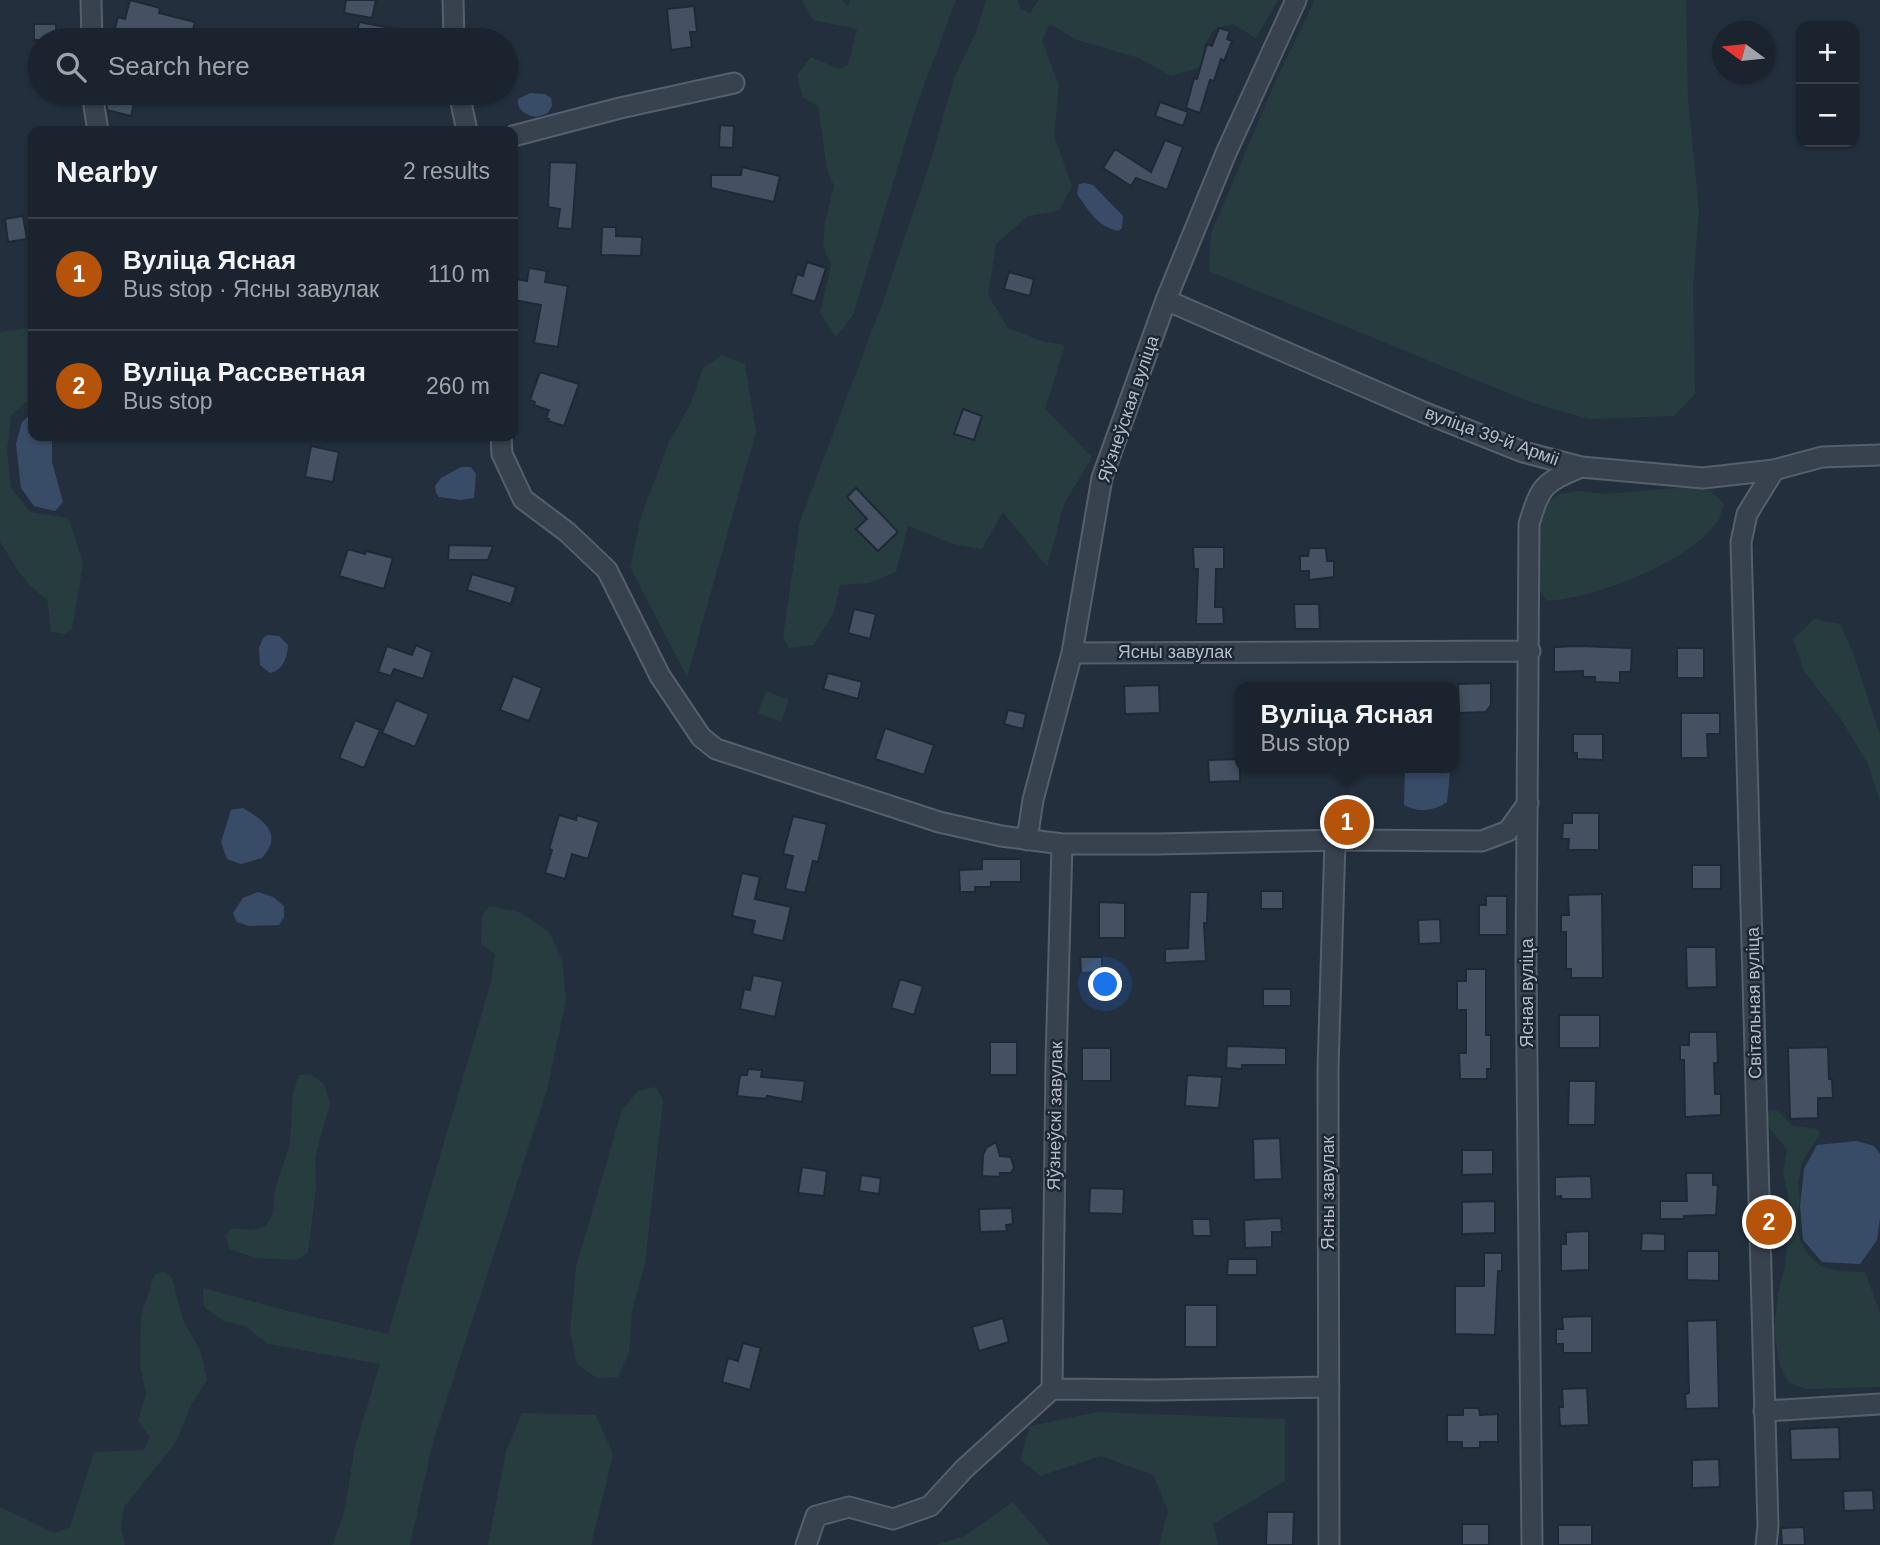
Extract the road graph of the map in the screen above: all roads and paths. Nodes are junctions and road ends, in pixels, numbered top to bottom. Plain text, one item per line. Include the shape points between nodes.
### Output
1 (91, 0) edge
2 (453, 0) edge
3 (1296, 0) edge
4 (92, 28) edge
5 (454, 28) edge
6 (734, 83) dead end
7 (94, 105) edge
8 (462, 105) edge
9 (97, 126) edge
10 (466, 126) edge
11 (518, 135) edge
12 (1166, 300) junction
13 (501, 441) edge
14 (1880, 456) edge
15 (1581, 467) junction
16 (1774, 470) junction
17 (1530, 651) junction
18 (1072, 653) junction
19 (1528, 803) junction
20 (1027, 840) junction
21 (1335, 841) junction
22 (1062, 844) junction
23 (1329, 1387) junction
24 (1052, 1389) junction
25 (1880, 1404) edge
26 (1764, 1411) junction
27 (806, 1545) edge
28 (1329, 1545) edge
29 (1532, 1545) edge
30 (1766, 1545) edge

1 - 4 street
2 - 5 street
3 - 12 street, Яўзнеўская вуліца
6 - 11 street
7 - 9 street
8 - 10 street
12 - 15 street, вуліца 39-й Арміі via 1423,412 1523,452
12 - 18 street, Яўзнеўская вуліца via 1102,478
13 - 20 street via 502,454 523,499 607,570 660,676 701,737 716,749 939,822
14 - 16 street, вуліца 39-й Арміі via 1822,457
15 - 16 street, вуліца 39-й Арміі via 1703,478
15 - 17 street, Ясная вуліца via 1549,481 1536,500 1529,524
16 - 26 street, Світальная вуліца via 1747,514 1741,542
17 - 18 street, Ясны завулак
17 - 19 street, Ясная вуліца
18 - 20 street, Яўзнеўская вуліца
19 - 21 street via 1508,831 1482,841
19 - 29 street, Ясная вуліца
20 - 22 street
21 - 22 street
21 - 23 street, Ясны завулак via 1328,1069
22 - 24 street, Яўзнеўскі завулак
23 - 24 street
23 - 28 street, Ясны завулак
24 - 27 street via 930,1506 893,1519 849,1507 816,1516
25 - 26 street
26 - 30 street, Світальная вуліца

